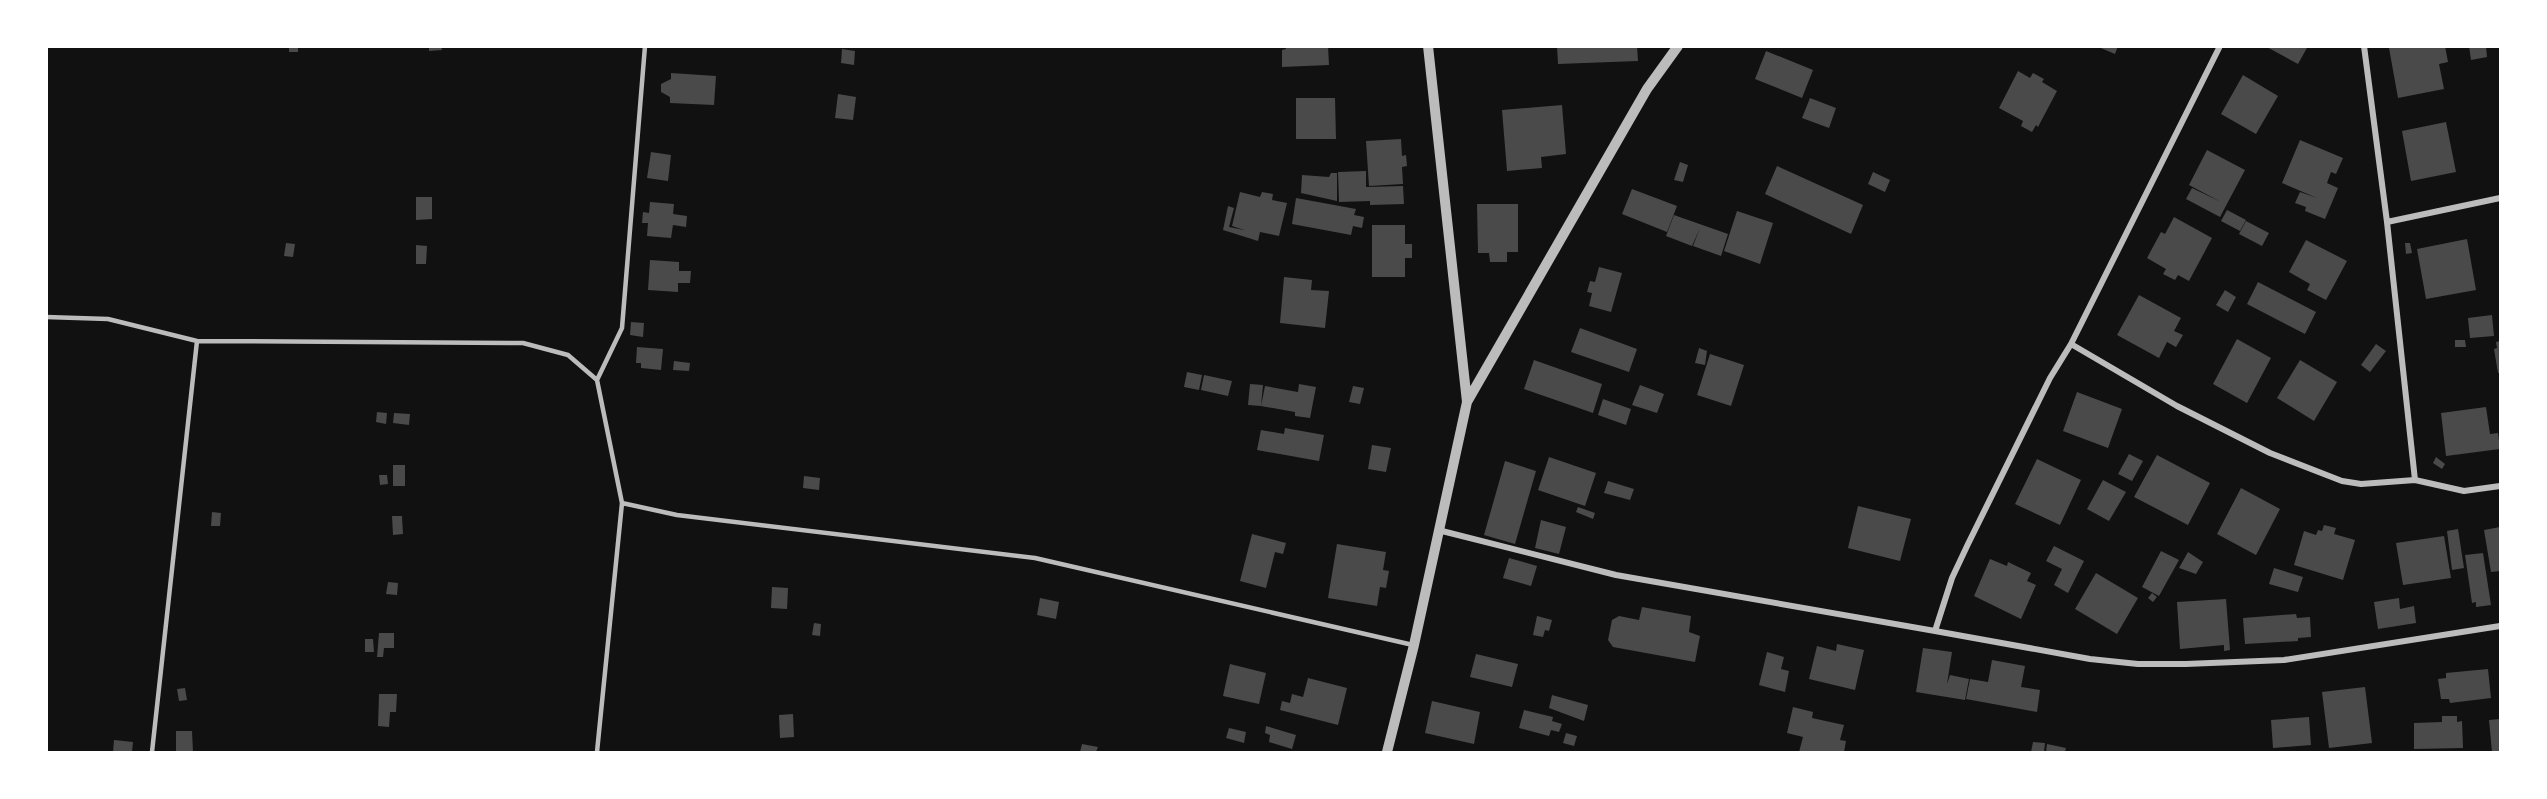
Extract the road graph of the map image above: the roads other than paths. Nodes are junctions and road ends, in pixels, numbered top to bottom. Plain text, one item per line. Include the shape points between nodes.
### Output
1 (645, 46) edge
2 (1428, 46) edge
3 (1678, 46) edge
4 (2220, 46) edge
5 (2364, 46) edge
6 (2500, 198) edge
7 (2387, 222) junction
8 (46, 316) edge
9 (197, 341) junction
10 (2071, 344) junction
11 (597, 380) junction
12 (1467, 402) junction
13 (2415, 480) junction
14 (2500, 486) edge
15 (622, 503) junction
16 (1438, 530) junction
17 (2500, 626) edge
18 (1935, 631) junction
19 (1414, 645) junction
20 (152, 753) edge
21 (597, 753) edge
22 (1387, 753) edge

1 - 11 lane via 622,328
2 - 12 street
3 - 12 street via 1647,89
4 - 10 street
5 - 7 street
6 - 7 street
7 - 13 street
8 - 9 lane via 108,319
9 - 11 lane via 523,343 568,355
9 - 20 lane
10 - 13 street via 2177,406 2297,465 2361,484
10 - 18 street via 2050,378 1968,544
11 - 15 lane
12 - 16 street
13 - 14 street via 2464,491
15 - 19 lane via 677,515 1035,558
15 - 21 lane
16 - 18 street via 1616,575
16 - 19 street
17 - 18 street via 2284,660 2186,664 2090,659
19 - 22 street

